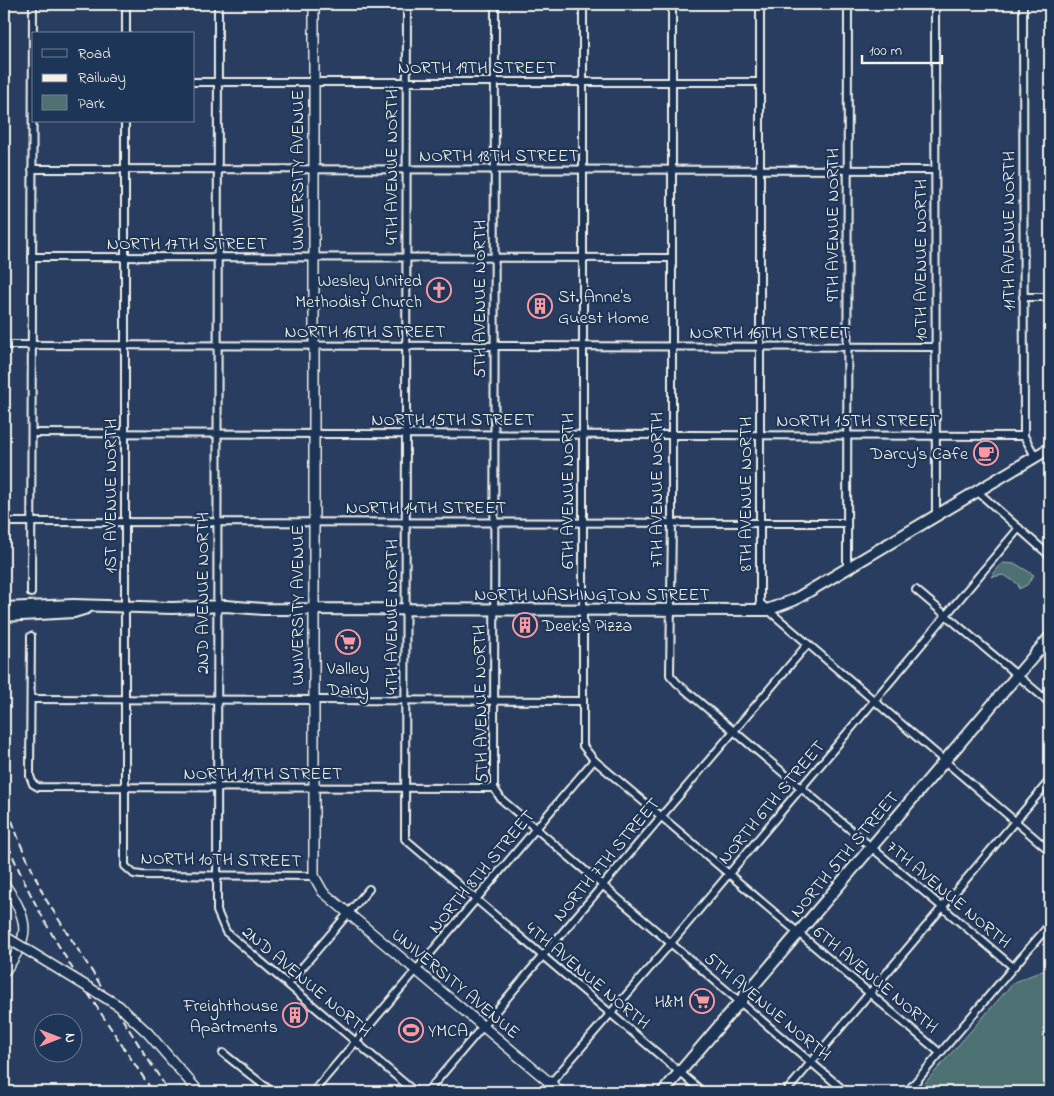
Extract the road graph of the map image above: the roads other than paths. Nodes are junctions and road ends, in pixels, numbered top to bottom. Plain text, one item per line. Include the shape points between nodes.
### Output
1 (33, 4) edge
2 (126, 4) edge
3 (218, 4) edge
4 (314, 4) edge
5 (407, 4) edge
6 (495, 4) edge
7 (583, 4) edge
8 (672, 4) edge
9 (760, 4) edge
10 (848, 4) edge
11 (935, 4) edge
12 (1023, 4) edge
13 (33, 32) edge
14 (126, 32) edge
15 (218, 81) junction
16 (195, 82) edge
17 (314, 82) junction
18 (406, 82) junction
19 (495, 82) junction
20 (583, 82) junction
21 (672, 82) junction
22 (760, 82) junction
23 (33, 122) edge
24 (125, 122) edge
25 (32, 169) junction
26 (125, 170) junction
27 (218, 170) junction
28 (314, 170) junction
29 (406, 170) junction
30 (495, 170) junction
31 (583, 170) junction
32 (672, 170) junction
33 (760, 170) junction
34 (935, 170) junction
35 (847, 171) junction
36 (32, 257) junction
37 (125, 257) junction
38 (494, 257) junction
39 (218, 258) junction
40 (313, 258) junction
41 (406, 258) junction
42 (671, 258) junction
43 (583, 259) junction
44 (1023, 297) junction
45 (1050, 297) edge
46 (4, 345) edge
47 (32, 345) junction
48 (125, 345) junction
49 (218, 346) junction
50 (313, 346) junction
51 (407, 346) junction
52 (494, 346) junction
53 (582, 346) junction
54 (671, 347) junction
55 (759, 347) junction
56 (848, 347) junction
57 (936, 347) junction
58 (32, 433) junction
59 (125, 434) junction
60 (218, 434) junction
61 (313, 434) junction
62 (406, 434) junction
63 (494, 434) junction
64 (760, 434) junction
65 (583, 435) junction
66 (672, 435) junction
67 (848, 435) junction
68 (936, 435) junction
69 (1024, 436) junction
70 (1050, 448) edge
71 (1035, 456) junction
72 (978, 492) junction
73 (936, 515) junction
74 (32, 521) junction
75 (124, 521) junction
76 (4, 522) edge
77 (217, 522) junction
78 (313, 522) junction
79 (406, 522) junction
80 (494, 522) junction
81 (672, 522) junction
82 (582, 523) junction
83 (759, 523) junction
84 (847, 523) junction
85 (1019, 528) junction
86 (1050, 556) edge
87 (847, 566) junction
88 (916, 590) dead end
89 (31, 594) dead end
90 (90, 606) junction
91 (218, 606) junction
92 (124, 607) junction
93 (4, 608) edge
94 (313, 609) junction
95 (406, 609) junction
96 (494, 610) junction
97 (582, 610) junction
98 (671, 610) junction
99 (767, 610) junction
100 (4, 616) edge
101 (946, 616) junction
102 (31, 636) dead end
103 (1050, 637) edge
104 (807, 645) junction
105 (1018, 676) junction
106 (31, 699) junction
107 (124, 699) junction
108 (217, 700) junction
109 (313, 700) junction
110 (406, 700) junction
111 (493, 700) junction
112 (582, 701) junction
113 (875, 702) junction
114 (1050, 703) edge
115 (734, 731) junction
116 (594, 760) junction
117 (944, 762) junction
118 (1050, 780) edge
119 (124, 788) junction
120 (217, 788) junction
121 (313, 788) junction
122 (406, 788) junction
123 (494, 788) junction
124 (802, 788) junction
125 (662, 818) junction
126 (1015, 822) junction
127 (536, 829) junction
128 (871, 847) junction
129 (1050, 851) edge
130 (129, 870) joint
131 (729, 874) junction
132 (217, 876) junction
133 (314, 876) junction
134 (603, 886) junction
135 (6, 888) edge
136 (369, 889) dead end
137 (476, 900) junction
138 (942, 908) junction
139 (348, 913) junction
140 (1050, 924) edge
141 (798, 933) junction
142 (4, 936) edge
143 (671, 943) junction
144 (543, 957) junction
145 (1013, 967) junction
146 (416, 970) junction
147 (4, 972) edge
148 (288, 984) junction
149 (869, 993) junction
150 (740, 1002) junction
151 (610, 1014) junction
152 (482, 1027) junction
153 (356, 1042) junction
154 (223, 1053) dead end
155 (940, 1053) junction
156 (811, 1062) junction
157 (680, 1073) junction
158 (550, 1083) junction
159 (199, 1092) edge
160 (272, 1092) edge
161 (313, 1092) edge
162 (415, 1092) edge
163 (428, 1092) edge
164 (543, 1092) edge
165 (561, 1092) edge
166 (663, 1092) edge
167 (702, 1092) edge
168 (786, 1092) edge
169 (846, 1092) edge
170 (908, 1092) edge

1 - 13 street
2 - 14 street
3 - 15 street, 2ND AVENUE NORTH
4 - 17 street, UNIVERSITY AVENUE
5 - 18 street, 4TH AVENUE NORTH
6 - 19 street, 5TH AVENUE NORTH
7 - 20 street, 6TH AVENUE NORTH
8 - 21 street, 7TH AVENUE NORTH
9 - 22 street, 8TH AVENUE NORTH
10 - 35 street, 9TH AVENUE NORTH
11 - 34 street, 10TH AVENUE NORTH
12 - 44 street, 11TH AVENUE NORTH
15 - 16 street, NORTH 19TH STREET
15 - 17 street, NORTH 19TH STREET
15 - 27 street, 2ND AVENUE NORTH
17 - 18 street, NORTH 19TH STREET
17 - 28 street, UNIVERSITY AVENUE
18 - 19 street, NORTH 19TH STREET
18 - 29 street, 4TH AVENUE NORTH
19 - 20 street, NORTH 19TH STREET
19 - 30 street, 5TH AVENUE NORTH
20 - 21 street, NORTH 19TH STREET
20 - 31 street, 6TH AVENUE NORTH
21 - 22 street, NORTH 19TH STREET
21 - 32 street, 7TH AVENUE NORTH
22 - 33 street, 8TH AVENUE NORTH
23 - 25 street
24 - 26 street, 1ST AVENUE NORTH
25 - 26 street, NORTH 18TH STREET
25 - 36 street
26 - 27 street, NORTH 18TH STREET
26 - 37 street, 1ST AVENUE NORTH
27 - 28 street, NORTH 18TH STREET
27 - 39 street, 2ND AVENUE NORTH
28 - 29 street, NORTH 18TH STREET
28 - 40 street, UNIVERSITY AVENUE
29 - 30 street, NORTH 18TH STREET
29 - 41 street, 4TH AVENUE NORTH
30 - 31 street, NORTH 18TH STREET
30 - 38 street, 5TH AVENUE NORTH
31 - 32 street, NORTH 18TH STREET
31 - 43 street, 6TH AVENUE NORTH
32 - 33 street, NORTH 18TH STREET
32 - 42 street, 7TH AVENUE NORTH
33 - 35 street, NORTH 18TH STREET
33 - 55 street, 8TH AVENUE NORTH
34 - 35 street, NORTH 18TH STREET
34 - 57 street, 10TH AVENUE NORTH
35 - 56 street, 9TH AVENUE NORTH
36 - 37 street, NORTH 17TH STREET
36 - 47 street
37 - 39 street, NORTH 17TH STREET
37 - 48 street, 1ST AVENUE NORTH
38 - 41 street, NORTH 17TH STREET
38 - 43 street, NORTH 17TH STREET
38 - 52 street, 5TH AVENUE NORTH
39 - 40 street, NORTH 17TH STREET
39 - 49 street, 2ND AVENUE NORTH
40 - 41 street, NORTH 17TH STREET
40 - 50 street, UNIVERSITY AVENUE
41 - 51 street, 4TH AVENUE NORTH
42 - 43 street, NORTH 17TH STREET
42 - 54 street, 7TH AVENUE NORTH
43 - 53 street, 6TH AVENUE NORTH
44 - 45 street
44 - 69 street, 11TH AVENUE NORTH
46 - 47 street, NORTH 16TH STREET
47 - 48 street, NORTH 16TH STREET
47 - 58 street
48 - 49 street, NORTH 16TH STREET
48 - 59 street, 1ST AVENUE NORTH
49 - 50 street, NORTH 16TH STREET
49 - 60 street, 2ND AVENUE NORTH
50 - 51 street, NORTH 16TH STREET
50 - 61 street, UNIVERSITY AVENUE
51 - 52 street, NORTH 16TH STREET
51 - 62 street, 4TH AVENUE NORTH
52 - 53 street, NORTH 16TH STREET
52 - 63 street, 5TH AVENUE NORTH
53 - 54 street, NORTH 16TH STREET
53 - 65 street, 6TH AVENUE NORTH
54 - 55 street, NORTH 16TH STREET
54 - 66 street, 7TH AVENUE NORTH
55 - 56 street, NORTH 16TH STREET
55 - 64 street, 8TH AVENUE NORTH
56 - 57 street, NORTH 16TH STREET
56 - 67 street, 9TH AVENUE NORTH
57 - 68 street, 10TH AVENUE NORTH
58 - 59 street, NORTH 15TH STREET
58 - 74 street
59 - 60 street, NORTH 15TH STREET
59 - 75 street, 1ST AVENUE NORTH
60 - 61 street, NORTH 15TH STREET
60 - 77 street, 2ND AVENUE NORTH
61 - 62 street, NORTH 15TH STREET
61 - 78 street, UNIVERSITY AVENUE
62 - 63 street, NORTH 15TH STREET
62 - 79 street, 4TH AVENUE NORTH
63 - 65 street, NORTH 15TH STREET
63 - 80 street, 5TH AVENUE NORTH
64 - 66 street, NORTH 15TH STREET
64 - 67 street, NORTH 15TH STREET
64 - 83 street, 8TH AVENUE NORTH
65 - 66 street, NORTH 15TH STREET
65 - 82 street, 6TH AVENUE NORTH
66 - 81 street, 7TH AVENUE NORTH
67 - 68 street, NORTH 15TH STREET
67 - 84 street, 9TH AVENUE NORTH
68 - 69 street, NORTH 15TH STREET
68 - 73 street, 10TH AVENUE NORTH
69 - 71 street, 11TH AVENUE NORTH
70 - 71 main road, NORTH WASHINGTON STREET
71 - 72 main road, NORTH WASHINGTON STREET
72 - 73 main road, NORTH WASHINGTON STREET
72 - 85 street
73 - 87 main road, NORTH WASHINGTON STREET
74 - 75 street, NORTH 14TH STREET
74 - 76 street, NORTH 14TH STREET
74 - 89 street
75 - 77 street, NORTH 14TH STREET
75 - 92 street, 1ST AVENUE NORTH
77 - 78 street, NORTH 14TH STREET
77 - 91 street, 2ND AVENUE NORTH
78 - 79 street, NORTH 14TH STREET
78 - 94 street, UNIVERSITY AVENUE
79 - 80 street, NORTH 14TH STREET
79 - 95 street, 4TH AVENUE NORTH
80 - 82 street, NORTH 14TH STREET
80 - 96 street, 5TH AVENUE NORTH
81 - 82 street, NORTH 14TH STREET
81 - 83 street, NORTH 14TH STREET
81 - 98 street, 7TH AVENUE NORTH
82 - 97 street, 6TH AVENUE NORTH
83 - 84 street, NORTH 14TH STREET
83 - 99 street, 8TH AVENUE NORTH via 760,603
84 - 87 street, 9TH AVENUE NORTH
85 - 86 street
85 - 101 street, NORTH 6TH STREET
87 - 99 main road, NORTH WASHINGTON STREET via 794,600
88 - 101 street
90 - 92 main road, NORTH WASHINGTON STREET
90 - 93 main road, NORTH WASHINGTON STREET
90 - 100 main road, NORTH WASHINGTON STREET via 74,612
91 - 92 main road, NORTH WASHINGTON STREET
91 - 94 main road, NORTH WASHINGTON STREET
91 - 108 street, 2ND AVENUE NORTH
92 - 107 street, 1ST AVENUE NORTH
94 - 95 main road, NORTH WASHINGTON STREET
94 - 109 street, UNIVERSITY AVENUE
95 - 96 main road, NORTH WASHINGTON STREET
95 - 110 street, 4TH AVENUE NORTH
96 - 97 main road, NORTH WASHINGTON STREET
96 - 111 street, 5TH AVENUE NORTH
97 - 98 main road, NORTH WASHINGTON STREET
97 - 112 street, 6TH AVENUE NORTH
98 - 99 main road, NORTH WASHINGTON STREET
98 - 115 street, 7TH AVENUE NORTH via 670,675
99 - 104 street
101 - 105 street
101 - 113 street, NORTH 6TH STREET
102 - 106 street
103 - 105 main road, NORTH 5TH STREET
104 - 113 street
104 - 115 street, NORTH 7TH STREET
105 - 114 street
105 - 117 main road, NORTH 5TH STREET
106 - 107 street
106 - 119 street, NORTH 11TH STREET via 30,776 33,784 38,787
107 - 108 street
107 - 119 street, 1ST AVENUE NORTH
108 - 109 street
108 - 120 street, 2ND AVENUE NORTH
109 - 110 street
109 - 121 street, UNIVERSITY AVENUE
110 - 111 street
110 - 122 street, 4TH AVENUE NORTH
111 - 112 street
111 - 123 street, 5TH AVENUE NORTH
112 - 116 street, 6TH AVENUE NORTH via 583,746
113 - 117 street
113 - 124 street, NORTH 6TH STREET
115 - 124 street, 7TH AVENUE NORTH
115 - 125 street, NORTH 7TH STREET
116 - 125 street, 6TH AVENUE NORTH
116 - 127 street, NORTH 8TH STREET
117 - 126 street
117 - 128 main road, NORTH 5TH STREET
118 - 126 street
119 - 120 street, NORTH 11TH STREET
119 - 130 street, 1ST AVENUE NORTH via 124,860
120 - 121 street, NORTH 11TH STREET
120 - 132 street, 2ND AVENUE NORTH
121 - 122 street, NORTH 11TH STREET
121 - 133 street, UNIVERSITY AVENUE
122 - 123 street, NORTH 11TH STREET
122 - 137 street, 4TH AVENUE NORTH via 405,839
123 - 127 street, 5TH AVENUE NORTH via 501,799
124 - 128 street, 7TH AVENUE NORTH
124 - 131 street, NORTH 6TH STREET
125 - 131 street, 6TH AVENUE NORTH
125 - 134 street, NORTH 7TH STREET
126 - 129 street
126 - 138 street
127 - 134 street, 5TH AVENUE NORTH
127 - 137 street, NORTH 8TH STREET
128 - 138 street, 7TH AVENUE NORTH
128 - 141 main road, NORTH 5TH STREET
130 - 132 street, NORTH 10TH STREET via 141,875
131 - 141 street, 6TH AVENUE NORTH
131 - 143 street, NORTH 6TH STREET
132 - 133 street, NORTH 10TH STREET
132 - 148 street, 2ND AVENUE NORTH via 217,911 226,932
133 - 139 street, UNIVERSITY AVENUE via 324,892
134 - 143 street, 5TH AVENUE NORTH
134 - 144 street, NORTH 7TH STREET
135 - 147 street via 22,912 25,936
136 - 139 street
137 - 144 street, 4TH AVENUE NORTH
137 - 146 street, NORTH 8TH STREET
138 - 145 street, 7TH AVENUE NORTH
138 - 149 street
139 - 146 street, UNIVERSITY AVENUE
139 - 148 street
140 - 145 street
141 - 149 street, 6TH AVENUE NORTH
141 - 150 main road, NORTH 5TH STREET
142 - 159 street, bridge via 119,1006 148,1032
143 - 150 street, 5TH AVENUE NORTH
143 - 151 street, NORTH 6TH STREET
144 - 151 street, 4TH AVENUE NORTH
144 - 152 street, NORTH 7TH STREET
145 - 155 street
146 - 152 street, UNIVERSITY AVENUE
146 - 153 street, NORTH 8TH STREET
148 - 153 street, 2ND AVENUE NORTH
149 - 155 street, 6TH AVENUE NORTH
149 - 156 street
150 - 156 street, 5TH AVENUE NORTH
150 - 157 main road, NORTH 5TH STREET
151 - 157 street, 4TH AVENUE NORTH
151 - 158 street, NORTH 6TH STREET
152 - 158 street, UNIVERSITY AVENUE
152 - 163 street, NORTH 7TH STREET
153 - 161 street, NORTH 8TH STREET
153 - 162 street, 2ND AVENUE NORTH
154 - 160 street
155 - 170 street
156 - 168 street
156 - 169 street, 5TH AVENUE NORTH
157 - 166 main road, NORTH 5TH STREET
157 - 167 street, 4TH AVENUE NORTH
158 - 164 street, NORTH 6TH STREET
158 - 165 street, UNIVERSITY AVENUE

